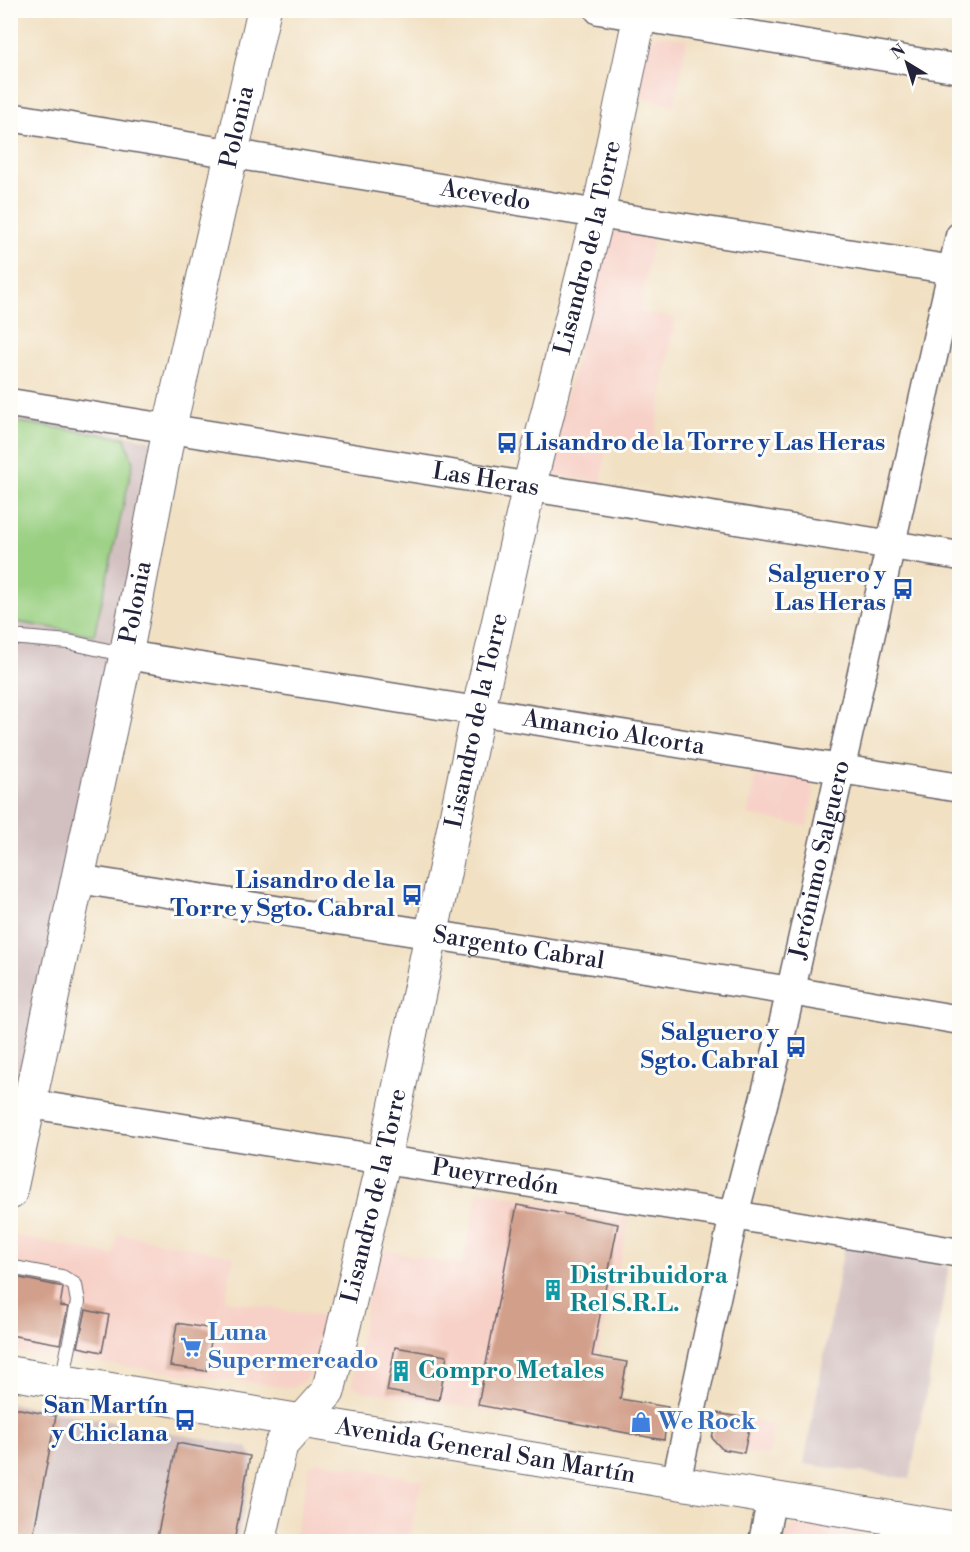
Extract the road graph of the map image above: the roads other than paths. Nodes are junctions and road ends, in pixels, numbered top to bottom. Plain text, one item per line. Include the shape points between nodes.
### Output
1 (264, 10) edge
2 (599, 10) edge
3 (640, 14) edge
4 (960, 69) edge
5 (10, 117) edge
6 (231, 154) junction
7 (598, 214) junction
8 (960, 236) edge
9 (956, 270) edge
10 (10, 403) edge
11 (169, 430) junction
12 (529, 488) junction
13 (890, 545) junction
14 (960, 556) edge
15 (10, 637) edge
16 (126, 655) junction
17 (478, 712) junction
18 (841, 770) junction
19 (960, 788) edge
20 (78, 879) junction
21 (430, 936) junction
22 (791, 991) junction
23 (960, 1020) edge
24 (30, 1104) junction
25 (384, 1160) junction
26 (10, 1193) edge
27 (734, 1215) junction
28 (960, 1253) edge
29 (10, 1267) edge
30 (10, 1373) edge
31 (61, 1382) junction
32 (301, 1422) junction
33 (676, 1482) junction
34 (772, 1497) junction
35 (960, 1529) edge
36 (259, 1542) edge
37 (763, 1542) edge

1 - 6 street, Polonia
2 - 3 street
3 - 4 street
3 - 7 street, Lisandro de la Torre
5 - 6 street, Acevedo
6 - 7 street, Acevedo
6 - 11 street, Polonia
7 - 9 street, Acevedo
7 - 12 street, Lisandro de la Torre
8 - 9 street, Jerónimo Salguero
9 - 13 street, Jerónimo Salguero
10 - 11 street, Las Heras
11 - 12 street, Las Heras
11 - 16 street, Polonia
12 - 13 street, Las Heras
12 - 17 street, Lisandro de la Torre
13 - 14 street, Las Heras
13 - 18 street, Jerónimo Salguero
15 - 16 lane via 69,642
16 - 17 street, Amancio Alcorta
16 - 20 street, Polonia
17 - 18 street, Amancio Alcorta
17 - 21 street, Lisandro de la Torre
18 - 19 street, Amancio Alcorta
18 - 22 street, Jerónimo Salguero
20 - 21 street, Sargento Cabral
20 - 24 street, Polonia
21 - 22 street, Sargento Cabral
21 - 25 street, Lisandro de la Torre
22 - 23 street, Sargento Cabral
22 - 27 street, Jerónimo Salguero
24 - 25 street, Pueyrredón
24 - 26 street, Polonia
25 - 27 street, Pueyrredón
25 - 32 street, Lisandro de la Torre via 328,1392
27 - 28 street, Pueyrredón
27 - 33 street, Jerónimo Salguero
29 - 31 lane via 62,1277 75,1285 78,1302
30 - 31 street, Avenida General San Martín
31 - 32 street, Avenida General San Martín
32 - 33 street, Avenida General San Martín
32 - 36 street, Lisandro de la Torre via 281,1445
33 - 34 street, Avenida General San Martín
34 - 35 street, Avenida General San Martín
34 - 37 street

